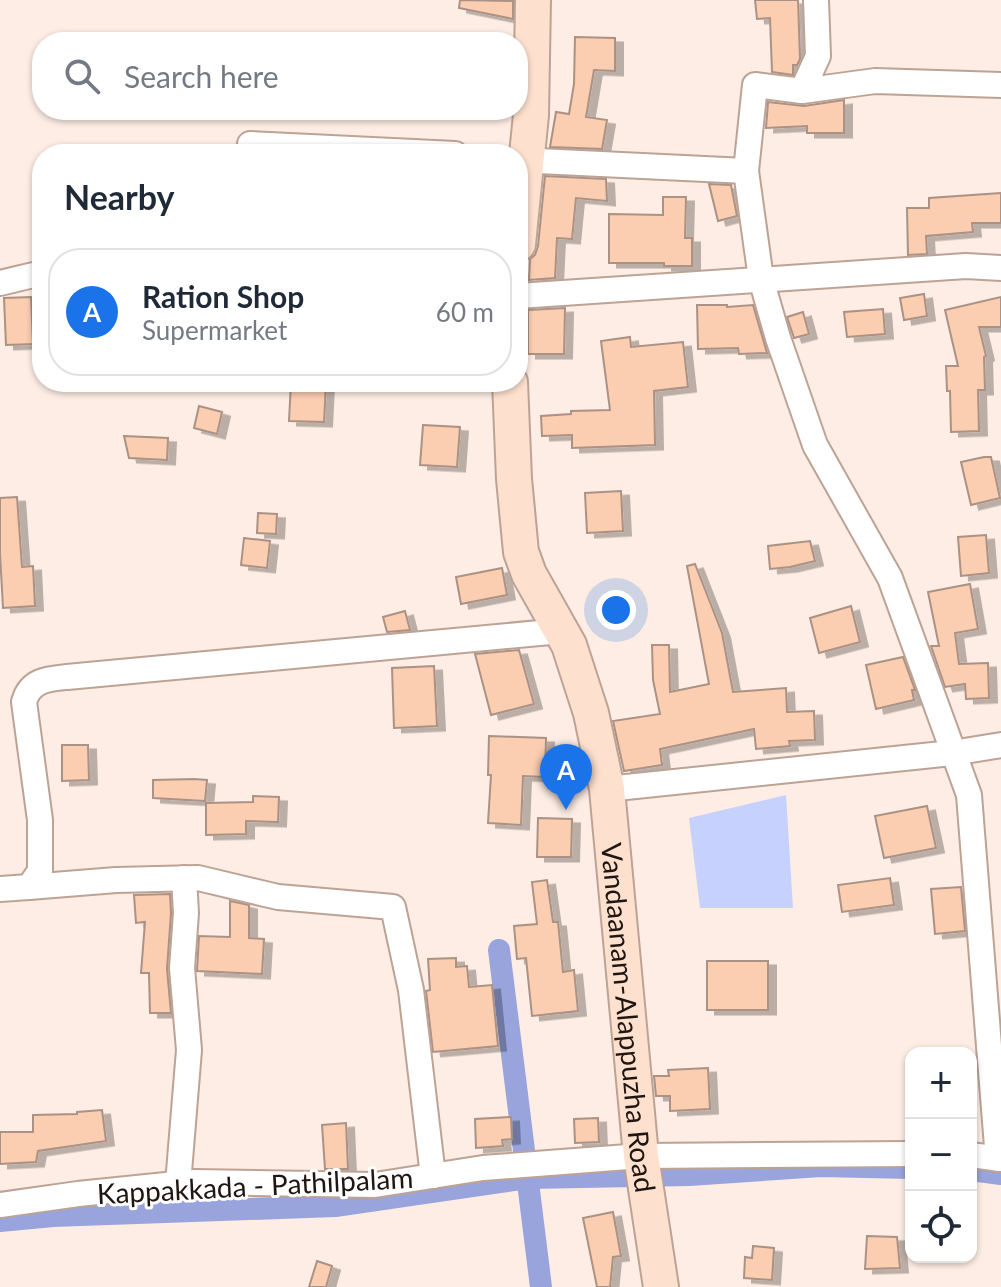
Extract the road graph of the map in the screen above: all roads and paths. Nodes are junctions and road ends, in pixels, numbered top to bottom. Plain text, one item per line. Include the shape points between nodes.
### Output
1 (533, 0) edge
2 (816, 0) edge
3 (1001, 85) edge
4 (802, 91) junction
5 (525, 144) edge
6 (528, 161) edge
7 (746, 171) junction
8 (1001, 268) edge
9 (32, 275) edge
10 (761, 279) junction
11 (0, 283) edge
12 (528, 295) edge
13 (510, 392) edge
14 (561, 631) junction
15 (1001, 745) edge
16 (952, 753) junction
17 (607, 789) junction
18 (184, 878) junction
19 (29, 887) junction
20 (0, 889) edge
21 (905, 1154) edge
22 (977, 1156) edge
23 (1000, 1159) edge
24 (643, 1168) junction
25 (433, 1176) junction
26 (178, 1184) junction
27 (0, 1205) edge
28 (661, 1287) edge

1 - 5 main road via 531,115
2 - 4 street via 818,56
3 - 4 street via 875,81
4 - 7 street via 755,85
6 - 7 street
7 - 10 street
8 - 10 street
9 - 11 street
10 - 12 street
10 - 16 street via 815,445 890,578
13 - 14 main road, Vandaanam-Alappuzha Road via 521,552
14 - 17 main road, Vandaanam-Alappuzha Road via 591,713
14 - 19 street via 35,683 24,702 40,820 40,871
15 - 16 street
16 - 17 street
16 - 23 street via 969,795
17 - 24 main road, Vandaanam-Alappuzha Road
18 - 19 street
18 - 25 street via 278,897 393,907 411,990
18 - 26 street via 182,968 189,1050
19 - 20 street
21 - 24 street
22 - 23 street
24 - 25 street, Kappakkada - Pathilpalam via 537,1164
24 - 28 main road, Vandaanam-Alappuzha Road
25 - 26 street, Kappakkada - Pathilpalam via 375,1185
26 - 27 street, Kappakkada - Pathilpalam

